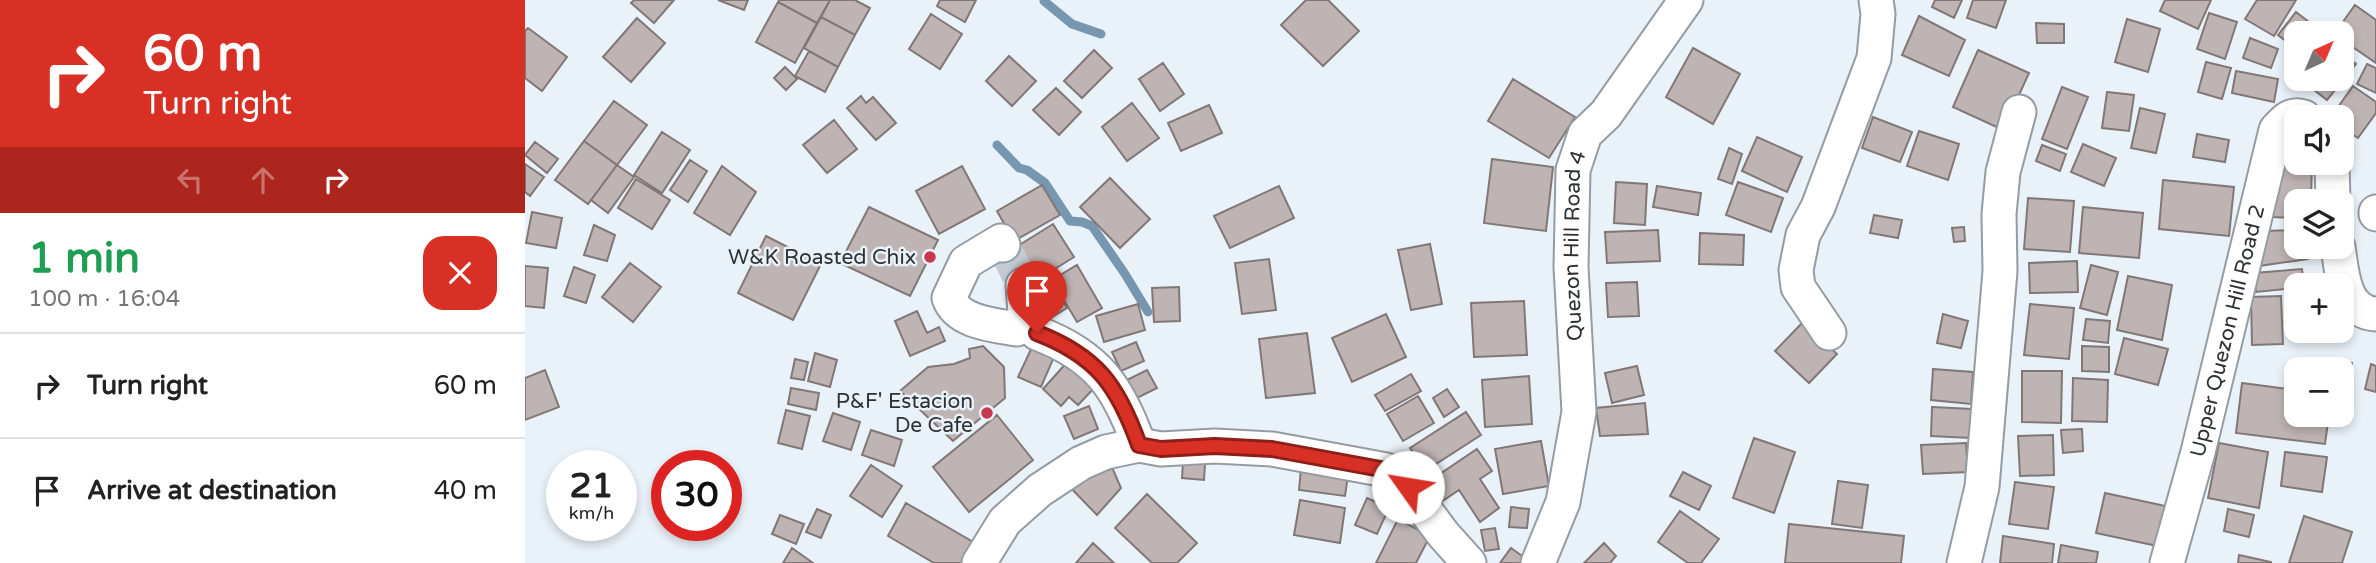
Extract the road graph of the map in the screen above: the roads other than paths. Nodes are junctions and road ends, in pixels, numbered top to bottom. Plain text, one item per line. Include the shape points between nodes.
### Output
1 (1686, 0) edge
2 (1876, 0) edge
3 (2019, 112) dead end
4 (2284, 121) edge
5 (1003, 245) dead end
6 (2339, 259) edge
7 (1023, 285) tunnel mouth
8 (2376, 314) edge
9 (1028, 329) junction
10 (1829, 333) dead end
11 (1139, 445) junction
12 (979, 563) edge
13 (1469, 563) edge
14 (1538, 563) edge
15 (1964, 563) edge
16 (2167, 563) edge

1 - 14 street, Quezon Hill Road 4 via 1605,114 1585,134 1573,170 1571,267 1579,412 1563,502
2 - 10 street via 1874,58 1818,208 1803,235 1796,270 1798,287
3 - 15 street via 2003,172 2000,271 1982,486
4 - 16 street, Upper Quezon Hill Road 2 via 2276,130
5 - 9 street via 1000,241 966,262 949,298 965,316
6 - 8 street via 2354,305
7 - 9 street
9 - 11 street via 1056,340 1104,374
11 - 12 street via 1081,463 1040,490 1005,521
11 - 13 street via 1272,449 1386,470 1408,487

